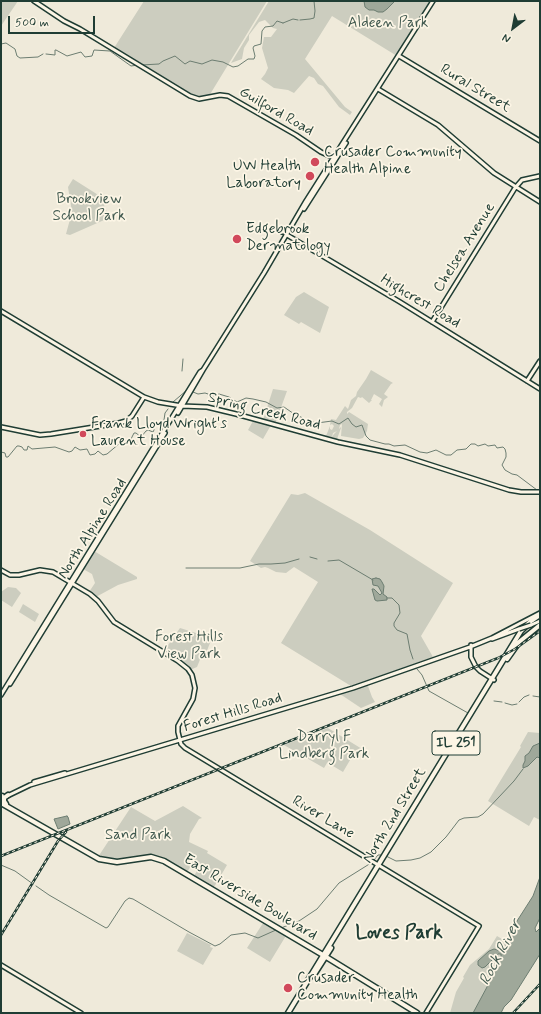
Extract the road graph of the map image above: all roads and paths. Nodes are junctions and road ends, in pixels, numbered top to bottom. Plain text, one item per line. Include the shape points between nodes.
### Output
1 (34, 1) edge
2 (433, 1) edge
3 (399, 56) junction
4 (378, 89) junction
5 (346, 141) junction
6 (540, 141) edge
7 (335, 157) junction
8 (540, 176) edge
9 (517, 186) junction
10 (540, 202) edge
11 (299, 216) junction
12 (291, 228) junction
13 (282, 232) dead end
14 (287, 235) junction
15 (1, 311) edge
16 (432, 322) junction
17 (540, 361) edge
18 (203, 370) junction
19 (527, 381) junction
20 (540, 389) edge
21 (144, 397) junction
22 (183, 401) junction
23 (175, 405) junction
24 (181, 406) junction
25 (1, 427) edge
26 (540, 492) edge
27 (1, 570) edge
28 (72, 582) junction
29 (540, 614) edge
30 (540, 621) edge
31 (540, 625) edge
32 (477, 643) junction
33 (471, 645) junction
34 (493, 680) junction
35 (1, 695) edge
36 (1, 699) edge
37 (180, 740) junction
38 (8, 795) junction
39 (2, 800) edge
40 (380, 865) junction
41 (325, 956) junction
42 (1, 965) edge
43 (82, 1013) edge
44 (289, 1013) edge
45 (417, 1013) edge
46 (426, 1013) edge

1 - 7 street, Guilford Road via 190,96 199,99 228,96
2 - 3 street, North Alpine Road
3 - 4 street, North Alpine Road
3 - 6 street, Rural Street
4 - 5 street, North Alpine Road
4 - 9 street via 438,126 490,170
5 - 7 street, North Alpine Road
5 - 11 street, North Alpine Road
7 - 11 street, North Alpine Road
8 - 9 street via 524,179
9 - 10 street
9 - 16 street, Chelsea Avenue
11 - 12 street, North Alpine Road
12 - 13 street
12 - 14 street, North Alpine Road
14 - 16 street, Highcrest Road
14 - 18 street, North Alpine Road
15 - 21 street, Spring Creek Road
16 - 19 street, Highcrest Road
17 - 19 street
18 - 22 street, North Alpine Road
18 - 24 street, North Alpine Road
19 - 20 street, Highcrest Road
21 - 23 street, Spring Creek Road
21 - 25 street via 132,416 118,423 40,435
22 - 23 street
22 - 24 street, North Alpine Road
23 - 24 street, Spring Creek Road
24 - 26 street, Spring Creek Road via 207,407 338,442 400,455 509,490
24 - 28 street, North Alpine Road
27 - 28 street via 10,575 40,570 53,572
28 - 35 street, North Alpine Road
28 - 36 street, North Alpine Road
28 - 37 street via 98,601 118,626 188,669 195,688 190,706 178,726
29 - 32 street, Forest Hills Road
29 - 34 main road, North 2nd Street / IL 251 via 521,631
30 - 32 street, Forest Hills Road, bridge
31 - 34 main road, North 2nd Street / IL 251 via 515,646
32 - 33 street, Forest Hills Road
33 - 34 street via 473,663
33 - 37 street, Forest Hills Road via 332,694
34 - 40 main road, North 2nd Street / IL 251
37 - 38 street, Forest Hills Road via 30,784
37 - 39 street, Forest Hills Road via 28,783
37 - 40 street, River Lane via 185,748
38 - 39 street, Forest Hills Road
38 - 39 main road via 4,801
39 - 41 main road, East Riverside Boulevard via 93,857 120,862 148,857 160,858
40 - 41 main road, North 2nd Street / IL 251
40 - 46 street, River Lane via 479,926
41 - 44 main road, North 2nd Street / IL 251
41 - 45 main road, East Riverside Boulevard
42 - 43 street

